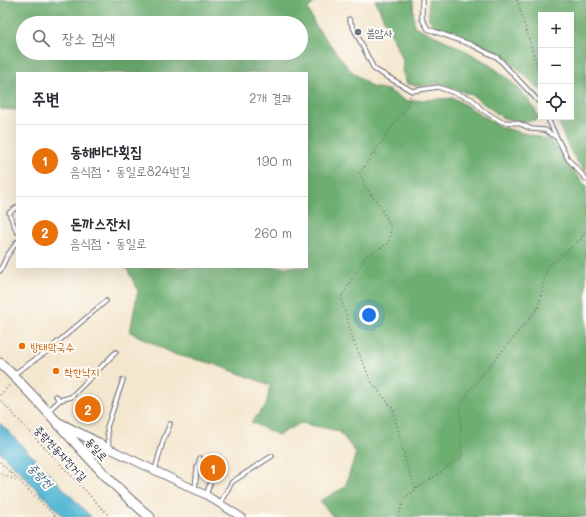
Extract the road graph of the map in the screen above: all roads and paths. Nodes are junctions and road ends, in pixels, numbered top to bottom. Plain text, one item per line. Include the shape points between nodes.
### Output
1 (422, 0) edge
2 (517, 0) edge
3 (349, 19) dead end
4 (538, 69) edge
5 (412, 91) junction
6 (538, 101) edge
7 (548, 120) edge
8 (557, 138) junction
9 (586, 179) edge
10 (16, 208) edge
11 (586, 229) edge
12 (16, 230) edge
13 (16, 243) edge
14 (0, 271) edge
15 (106, 301) dead end
16 (116, 352) dead end
17 (0, 363) edge
18 (13, 375) junction
19 (123, 380) dead end
20 (10, 386) dead end
21 (0, 395) edge
22 (56, 396) dead end
23 (0, 400) edge
24 (60, 400) junction
25 (47, 412) junction
26 (56, 422) junction
27 (170, 424) dead end
28 (106, 446) junction
29 (87, 456) junction
30 (272, 456) dead end
31 (200, 458) dead end
32 (0, 462) edge
33 (155, 470) junction
34 (0, 473) edge
35 (20, 482) junction
36 (210, 484) dead end
37 (195, 489) junction
38 (416, 489) junction
39 (206, 495) junction
40 (220, 503) junction
41 (56, 517) edge
42 (110, 517) edge
43 (150, 517) edge
44 (241, 517) edge
45 (398, 517) edge

1 - 6 lane via 422,19 428,29 498,58
2 - 4 path
3 - 5 lane via 374,69
5 - 8 lane via 438,87 472,99 482,110 502,122 545,130
5 - 38 path via 406,108 360,173 366,188 378,202 391,228 389,243 366,256 341,297 353,340 371,381 393,409 406,463
7 - 8 lane
8 - 9 lane via 568,159
10 - 12 lane via 9,213
11 - 38 path via 581,238 548,268 538,308 460,404 462,457
13 - 14 lane
15 - 18 lane via 46,352
16 - 24 lane via 71,397
17 - 18 street, 동일로
18 - 25 street, 동일로
19 - 28 lane via 107,427
20 - 21 path
22 - 24 lane
23 - 42 path, 중랑천동자전거길
24 - 25 lane
25 - 26 street, 동일로
26 - 28 street
26 - 29 street, 동일로
27 - 33 lane
28 - 29 street via 96,447
28 - 33 street
29 - 43 street, 동일로 via 101,473
30 - 40 lane via 232,482
31 - 37 lane
32 - 35 path
33 - 37 street
34 - 35 path
35 - 41 path
36 - 39 lane
37 - 39 street
38 - 45 path via 405,497
39 - 40 street
40 - 44 street

